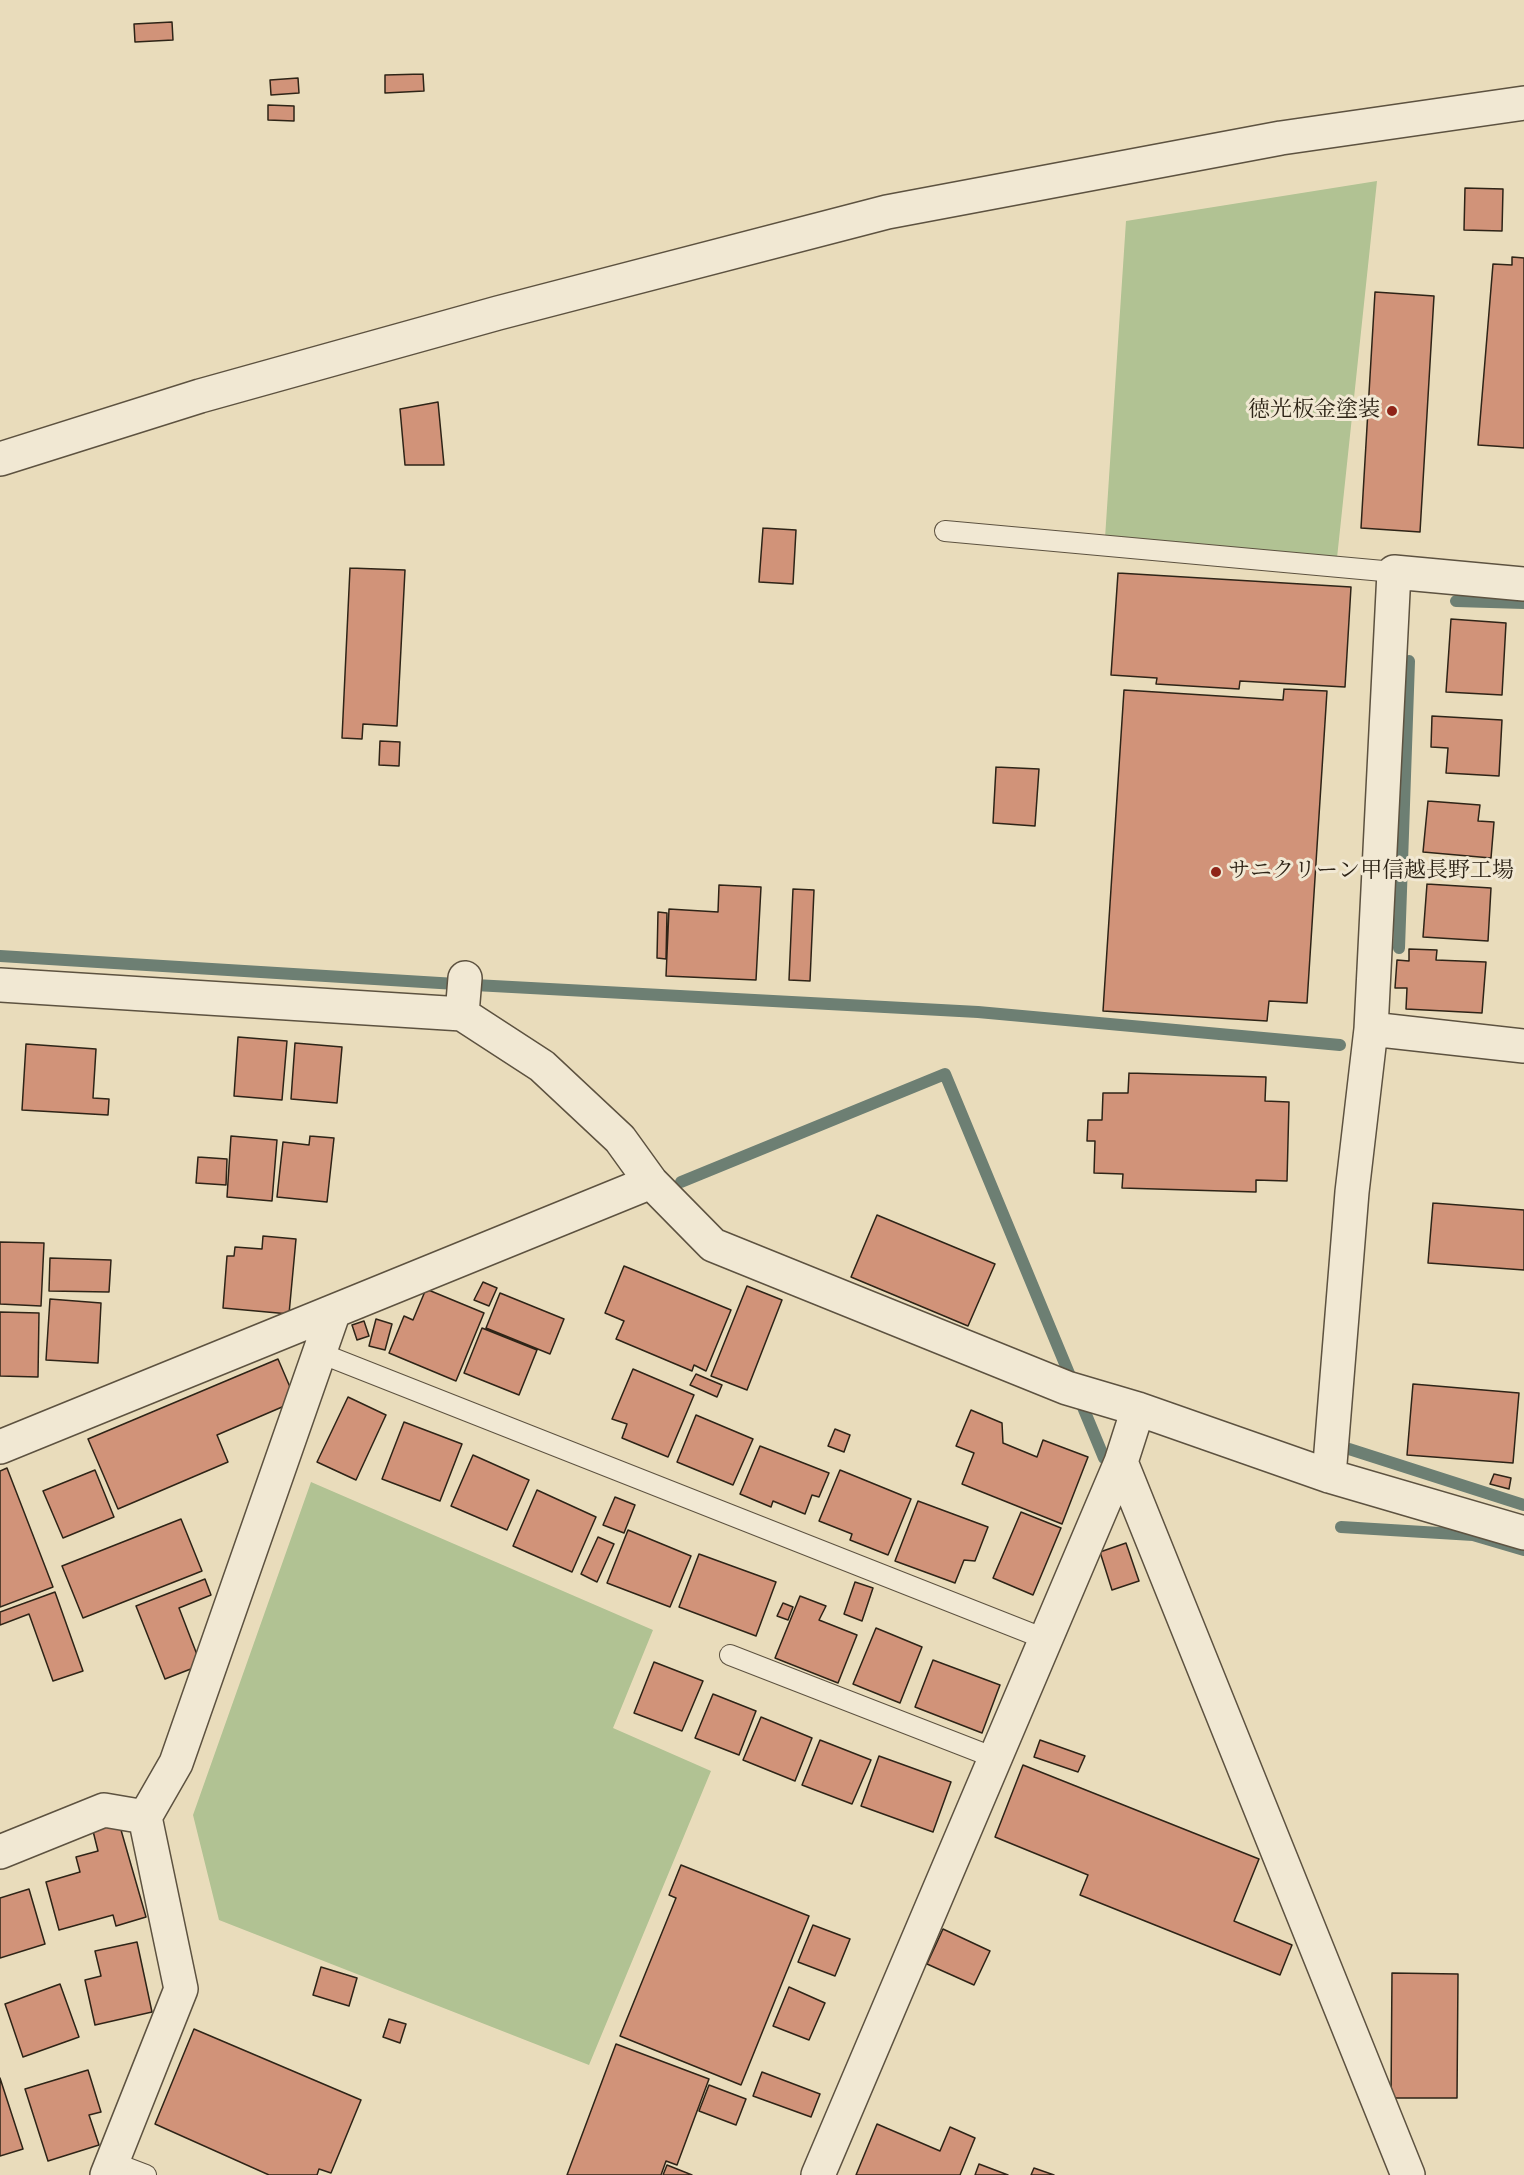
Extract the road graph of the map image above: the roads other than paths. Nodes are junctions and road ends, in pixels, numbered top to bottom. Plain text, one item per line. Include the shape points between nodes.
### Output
1 (1524, 103) edge
2 (0, 459) edge
3 (945, 531) dead end
4 (1394, 572) junction
5 (1524, 584) edge
6 (465, 978) dead end
7 (0, 985) edge
8 (462, 1014) junction
9 (1371, 1029) junction
10 (1524, 1046) edge
11 (651, 1182) junction
12 (334, 1311) junction
13 (320, 1353) junction
14 (1138, 1409) junction
15 (0, 1447) edge
16 (1121, 1462) junction
17 (1329, 1476) junction
18 (1524, 1533) edge
19 (1046, 1639) junction
20 (730, 1655) dead end
21 (996, 1758) junction
22 (146, 1817) junction
23 (0, 1852) edge
24 (109, 2168) edge
25 (146, 2175) edge
26 (818, 2175) edge
27 (1408, 2175) edge

1 - 2 street via 1281,138 887,212 498,313 222,390
3 - 4 lane
4 - 5 street
4 - 9 street
6 - 8 street
7 - 8 street
8 - 11 street via 542,1066 620,1139
9 - 10 street
9 - 17 street via 1352,1192
11 - 12 street
11 - 14 street via 713,1245 1079,1391
12 - 13 street
12 - 15 street
13 - 19 lane
13 - 22 street via 176,1763
14 - 16 street
14 - 17 street
16 - 19 street
16 - 27 street
17 - 18 street
19 - 21 street
20 - 21 lane
21 - 26 street
22 - 23 street via 104,1810
22 - 24 street via 182,1989
24 - 25 lane

